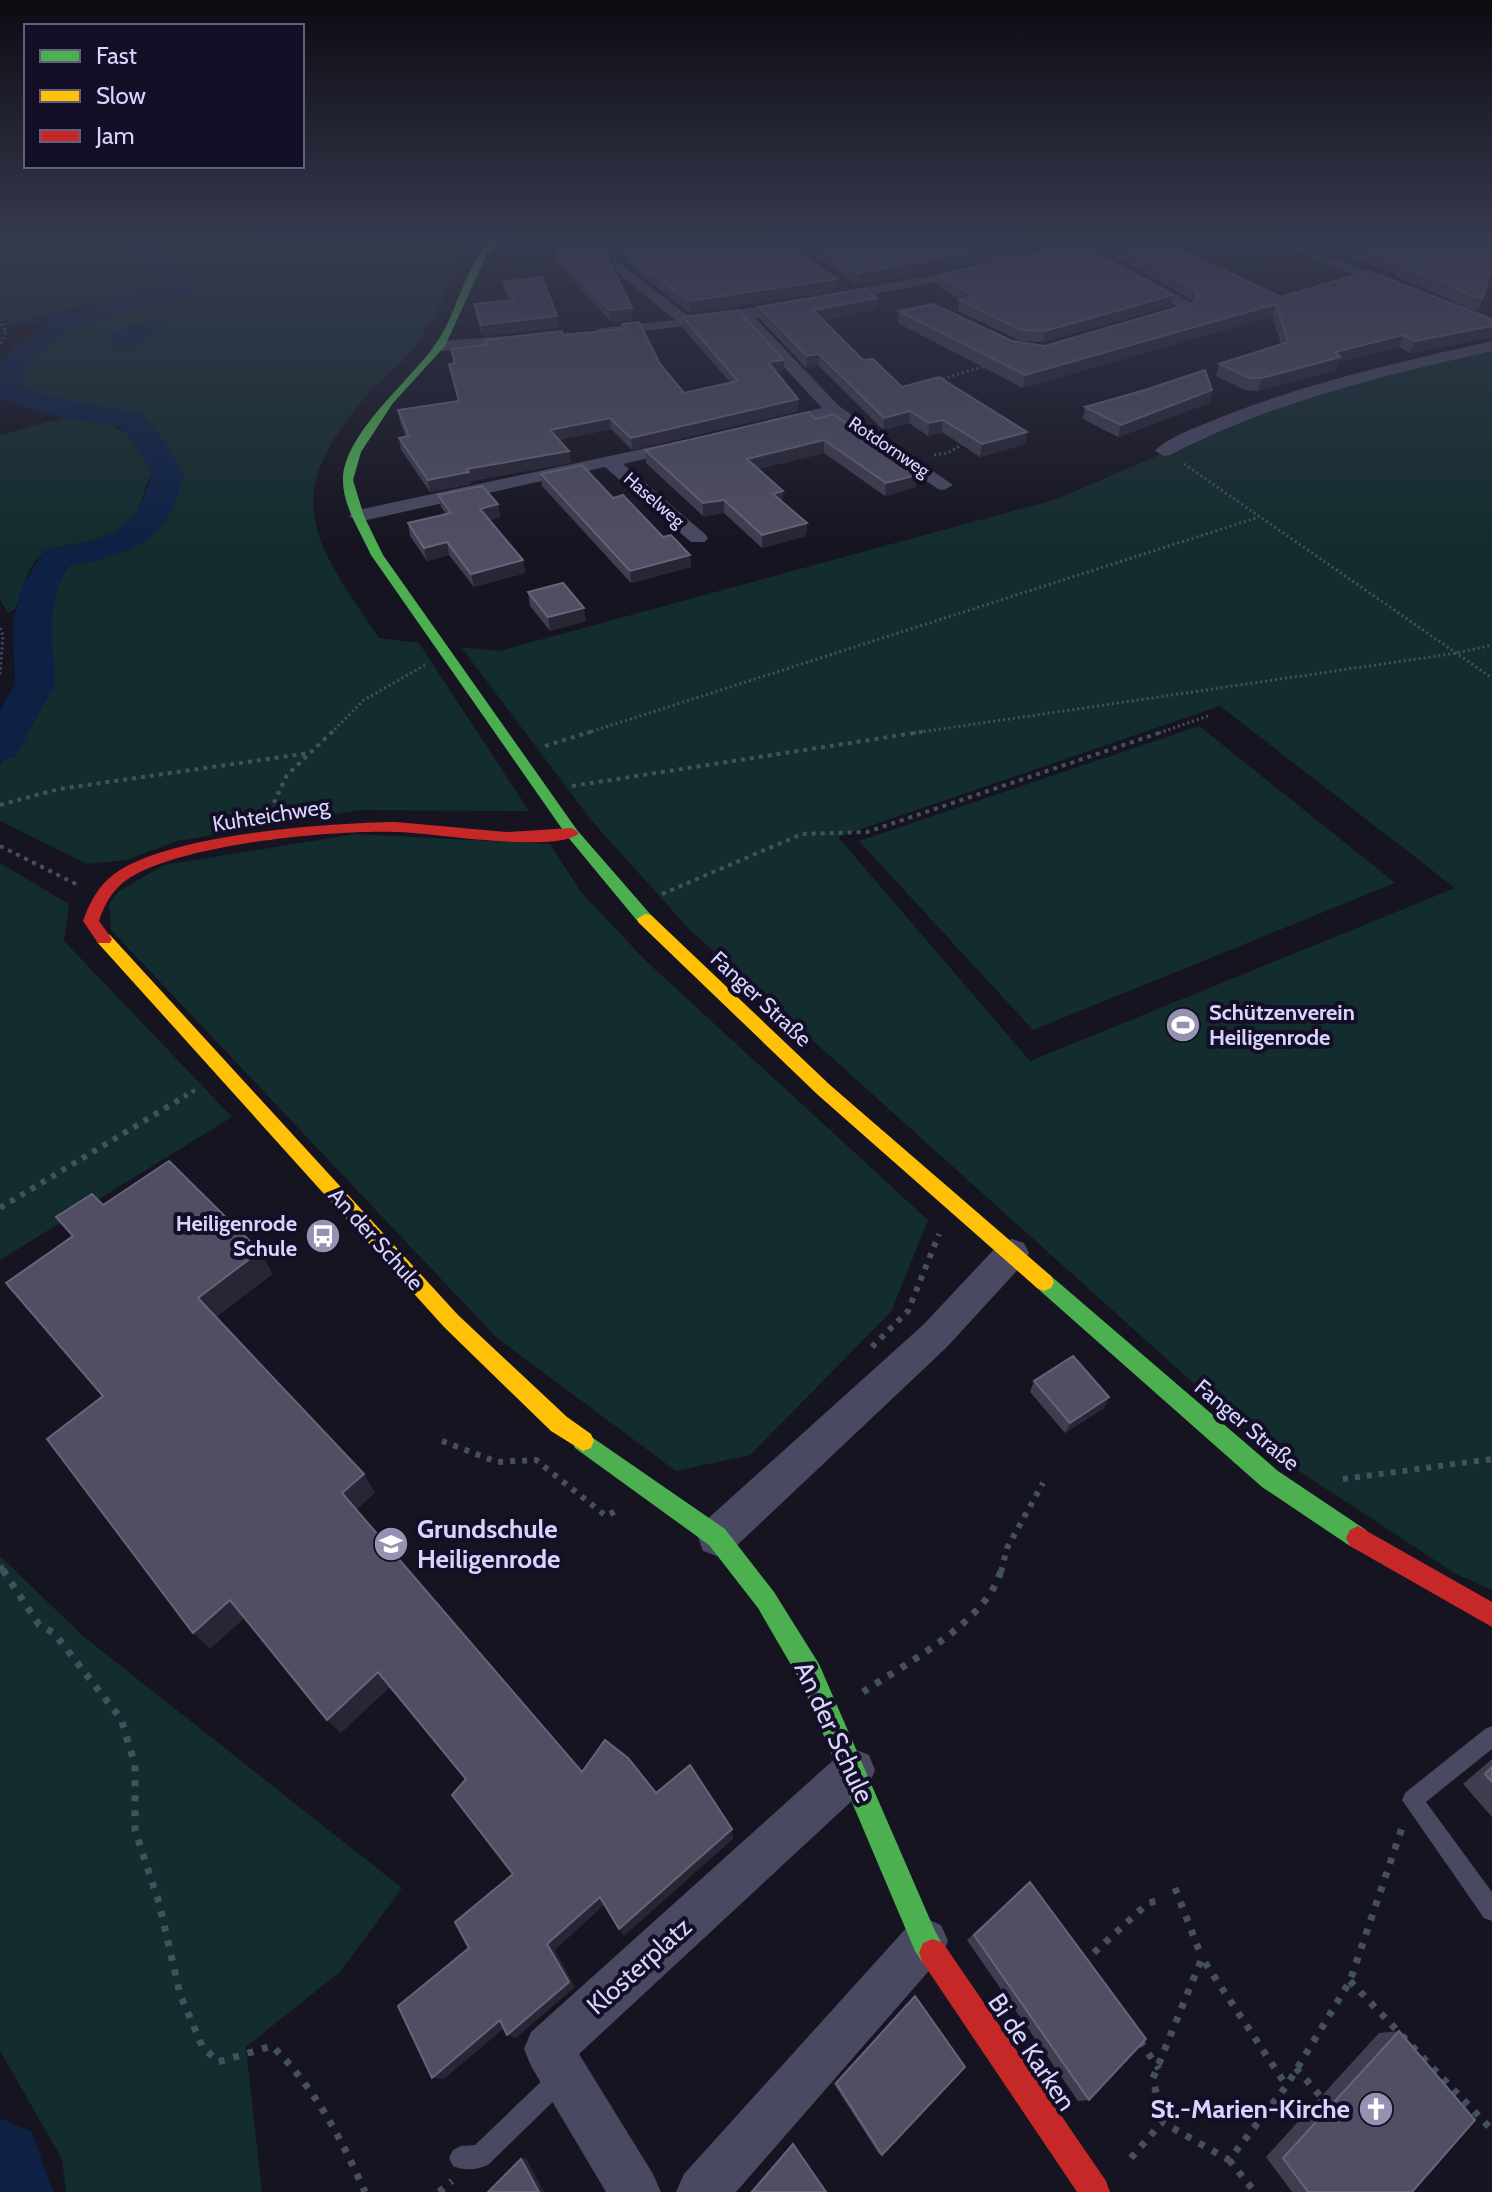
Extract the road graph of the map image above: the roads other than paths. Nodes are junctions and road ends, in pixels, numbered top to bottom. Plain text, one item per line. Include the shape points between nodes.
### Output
1 (442, 341) edge
2 (504, 341) edge
3 (769, 341) edge
4 (440, 346) junction
5 (1492, 346) edge
6 (833, 410) junction
7 (752, 429) edge
8 (698, 442) edge
9 (1164, 451) road end
10 (611, 463) junction
11 (944, 485) dead end
12 (358, 516) junction
13 (698, 538) dead end
14 (572, 833) junction
15 (98, 896) joint
16 (1012, 1253) junction
17 (717, 1537) junction
18 (1492, 1615) edge
19 (1492, 1736) edge
20 (854, 1770) junction
21 (1492, 1910) edge
22 (925, 1941) junction
23 (564, 2076) junction
24 (461, 2158) dead end
25 (635, 2192) edge
26 (702, 2192) edge
27 (1095, 2192) edge

1 - 4 street, Fanger Straße
2 - 4 street
3 - 6 street, Rotdornweg
4 - 12 street, Fanger Straße via 389,401 356,452 348,480
5 - 9 street via 1258,406
6 - 7 street
6 - 11 street, Rotdornweg
8 - 10 street
10 - 12 street
10 - 13 street, Haselweg
12 - 14 street, Fanger Straße via 377,555
14 - 15 street, Kuhteichweg via 533,838 351,827 170,856 128,872
14 - 16 street, Fanger Straße via 632,907 824,1090
15 - 17 street, An der Schule via 91,921 106,943 451,1321 559,1424
16 - 17 street via 935,1336
16 - 18 street, Fanger Straße via 1270,1479 1350,1534
17 - 20 street, An der Schule via 766,1600 810,1673
19 - 21 lane via 1412,1800
20 - 22 street, An der Schule
20 - 23 street, Klosterplatz via 548,2049
22 - 26 street
22 - 27 street, Bi de Karken
23 - 24 lane via 480,2157
23 - 25 street, Klosterplatz

